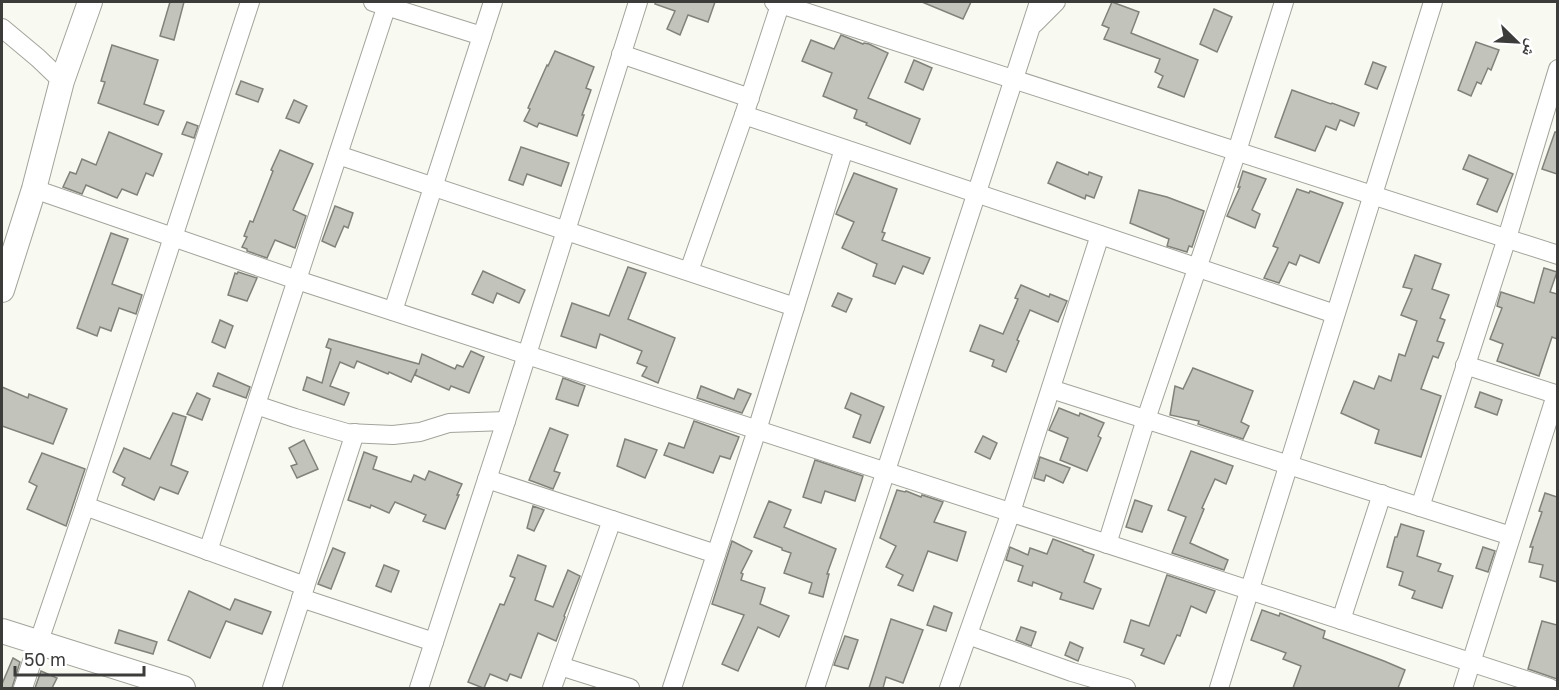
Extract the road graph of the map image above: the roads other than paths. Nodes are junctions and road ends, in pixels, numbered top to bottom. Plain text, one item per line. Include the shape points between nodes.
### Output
1 (90, 2) edge
2 (250, 2) edge
3 (493, 2) edge
4 (638, 2) edge
5 (779, 2) edge
6 (1039, 2) edge
7 (1056, 2) edge
8 (1284, 2) edge
9 (1433, 2) edge
10 (383, 3) edge
11 (1031, 27) junction
12 (2, 28) edge
13 (482, 36) junction
14 (621, 54) junction
15 (1557, 69) edge
16 (1014, 79) junction
17 (62, 81) junction
18 (750, 98) junction
19 (1553, 104) edge
20 (744, 115) junction
21 (844, 149) junction
22 (1238, 152) junction
23 (338, 155) junction
24 (433, 187) junction
25 (34, 189) junction
26 (976, 194) junction
27 (1373, 195) junction
28 (566, 231) junction
29 (1100, 235) junction
30 (172, 237) junction
31 (1507, 238) junction
32 (7, 250) edge
33 (1557, 255) edge
34 (1197, 268) junction
35 (689, 271) junction
36 (297, 280) junction
37 (2, 290) edge
38 (795, 307) junction
39 (393, 311) junction
40 (1335, 314) junction
41 (527, 354) junction
42 (1465, 365) junction
43 (1051, 389) junction
44 (1557, 395) edge
45 (256, 405) junction
46 (1146, 419) junction
47 (506, 421) junction
48 (757, 430) junction
49 (356, 433) junction
50 (1288, 465) junction
51 (886, 472) junction
52 (487, 479) junction
53 (1382, 495) junction
54 (85, 506) junction
55 (1420, 507) junction
56 (1011, 512) junction
57 (612, 520) junction
58 (1511, 536) junction
59 (1107, 544) junction
60 (208, 551) junction
61 (716, 554) junction
62 (1249, 590) junction
63 (303, 592) junction
64 (1341, 620) junction
65 (2, 631) edge
66 (968, 634) junction
67 (434, 642) junction
68 (39, 643) junction
69 (1471, 663) junction
70 (560, 666) junction
71 (1070, 680) edge
72 (23, 688) edge
73 (183, 688) edge
74 (272, 688) edge
75 (419, 688) edge
76 (552, 688) edge
77 (630, 688) edge
78 (672, 688) edge
79 (815, 688) edge
80 (950, 688) edge
81 (1126, 688) edge
82 (1218, 688) edge
83 (1463, 688) edge
84 (1550, 688) edge

1 - 17 street
2 - 30 street
3 - 13 street
4 - 14 street
5 - 16 street
5 - 18 street
6 - 11 street
7 - 11 street
8 - 22 street
9 - 27 street
10 - 13 street
10 - 23 street
11 - 16 street
12 - 17 street
13 - 24 street
14 - 18 street
14 - 28 street
15 - 19 street
16 - 22 street
16 - 26 street
17 - 25 street
18 - 20 street
19 - 31 street
20 - 21 street
20 - 35 street
21 - 26 street
21 - 38 street
22 - 27 street
22 - 34 street
23 - 24 street
23 - 36 street
24 - 28 street
24 - 39 street
25 - 30 street
25 - 32 street
26 - 29 street
26 - 51 street
27 - 31 street
27 - 40 street
28 - 35 street
28 - 41 street
29 - 34 street
29 - 43 street
30 - 36 street
30 - 54 street
31 - 33 street
31 - 42 street
32 - 37 street
34 - 40 street
34 - 46 street
35 - 38 street
36 - 39 street
36 - 45 street
38 - 48 street
39 - 41 street
40 - 50 street
41 - 47 street
41 - 48 street
42 - 44 street
42 - 55 street
43 - 46 street
43 - 56 street
44 - 58 street
45 - 49 street
45 - 60 street
46 - 50 street
46 - 59 street
47 - 49 street via 449,423 393,435
47 - 52 street
48 - 51 street
48 - 61 street
49 - 63 street
50 - 53 street
50 - 62 street
51 - 56 street
51 - 79 street
52 - 57 street
52 - 67 street
53 - 55 street
53 - 64 street
54 - 60 street
54 - 68 street
55 - 58 street
56 - 59 street
56 - 66 street
57 - 61 street
57 - 70 street
58 - 69 street
59 - 62 street
60 - 63 street
61 - 78 street
62 - 64 street
62 - 82 street
63 - 67 street
63 - 74 street
64 - 69 street
65 - 68 street
66 - 71 street
66 - 80 street
67 - 75 street
68 - 72 street
68 - 73 street
69 - 83 street
69 - 84 street
70 - 76 street
70 - 77 street
71 - 81 street

